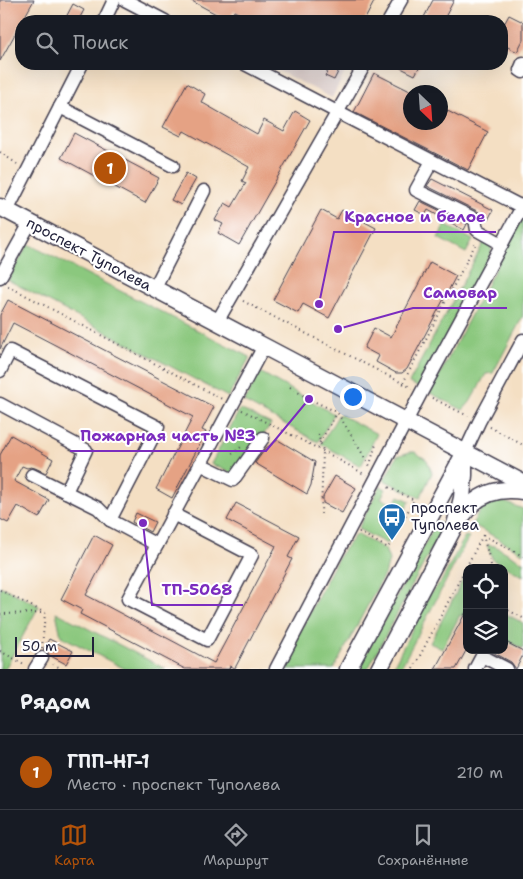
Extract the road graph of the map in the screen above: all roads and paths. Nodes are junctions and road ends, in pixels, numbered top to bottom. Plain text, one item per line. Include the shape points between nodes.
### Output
1 (114, 0) edge
2 (124, 0) edge
3 (401, 0) edge
4 (107, 15) edge
5 (153, 15) edge
6 (392, 15) edge
7 (523, 63) edge
8 (79, 70) edge
9 (256, 70) edge
10 (362, 70) edge
11 (523, 72) edge
12 (60, 106) junction
13 (337, 112) junction
14 (0, 152) edge
15 (432, 161) junction
16 (173, 166) dead end
17 (27, 172) junction
18 (204, 191) dead end
19 (522, 206) edge
20 (4, 209) edge
21 (30, 223) junction
22 (481, 232) junction
23 (502, 244) junction
24 (1, 280) edge
25 (154, 289) junction
26 (232, 295) junction
27 (217, 322) junction
28 (523, 340) edge
29 (264, 346) junction
30 (0, 371) edge
31 (403, 383) junction
32 (290, 386) dead end
33 (421, 393) junction
34 (0, 404) edge
35 (232, 405) junction
36 (337, 412) junction
37 (406, 421) junction
38 (479, 422) junction
39 (318, 434) dead end
40 (263, 438) dead end
41 (320, 440) junction
42 (376, 444) dead end
43 (523, 445) edge
44 (317, 448) junction
45 (324, 451) junction
46 (464, 452) junction
47 (200, 464) junction
48 (32, 475) dead end
49 (366, 475) dead end
50 (382, 483) dead end
51 (523, 483) edge
52 (523, 491) edge
53 (66, 492) junction
54 (173, 514) junction
55 (322, 514) dead end
56 (110, 520) junction
57 (455, 525) junction
58 (350, 527) junction
59 (483, 535) junction
60 (157, 545) junction
61 (523, 556) edge
62 (492, 564) edge
63 (0, 590) edge
64 (506, 609) edge
65 (44, 613) junction
66 (0, 614) edge
67 (523, 618) edge
68 (0, 651) edge
69 (34, 664) edge
70 (276, 669) edge
71 (348, 669) edge
72 (379, 669) edge
73 (412, 669) edge
74 (475, 669) edge
75 (507, 669) edge

1 - 4 street
2 - 5 street
3 - 6 street
7 - 11 street via 520,70
8 - 12 street
9 - 13 street
10 - 13 street
12 - 16 street
12 - 17 street
13 - 15 street
13 - 26 street
14 - 17 path
15 - 19 street
15 - 22 street via 416,190 475,219 477,230
17 - 20 street
18 - 25 street
19 - 23 street
20 - 21 main road, проспект Туполева
21 - 24 street
21 - 25 main road, проспект Туполева
22 - 23 street
22 - 31 path
23 - 33 street
24 - 35 path
25 - 27 main road, проспект Туполева
26 - 27 street
26 - 31 path
27 - 29 main road, проспект Туполева
28 - 38 street
29 - 35 street
29 - 37 main road, проспект Туполева
30 - 56 street via 10,351 158,427
31 - 33 path
32 - 36 path
33 - 37 street
33 - 38 path
34 - 53 street via 86,450
35 - 44 path
35 - 47 street
36 - 41 path
36 - 42 path via 370,466
37 - 46 main road, проспект Туполева
37 - 58 street
38 - 43 path
38 - 46 street
39 - 41 path
40 - 47 street via 233,480
41 - 44 path
41 - 45 path
44 - 45 path
45 - 49 path
45 - 55 path
46 - 51 main road, проспект Туполева
46 - 57 main road via 462,498
46 - 71 main road
47 - 54 street
48 - 53 street
50 - 58 path via 414,500 388,548
52 - 57 main road via 503,489 488,493 472,504
53 - 56 street via 98,508
54 - 60 street
54 - 60 street via 252,555 207,640 128,599
56 - 60 street
57 - 72 main road
58 - 70 street
59 - 61 path
59 - 62 path
59 - 73 path
63 - 65 path
64 - 67 path
65 - 66 path
65 - 69 path
68 - 69 path
74 - 75 street via 482,656

